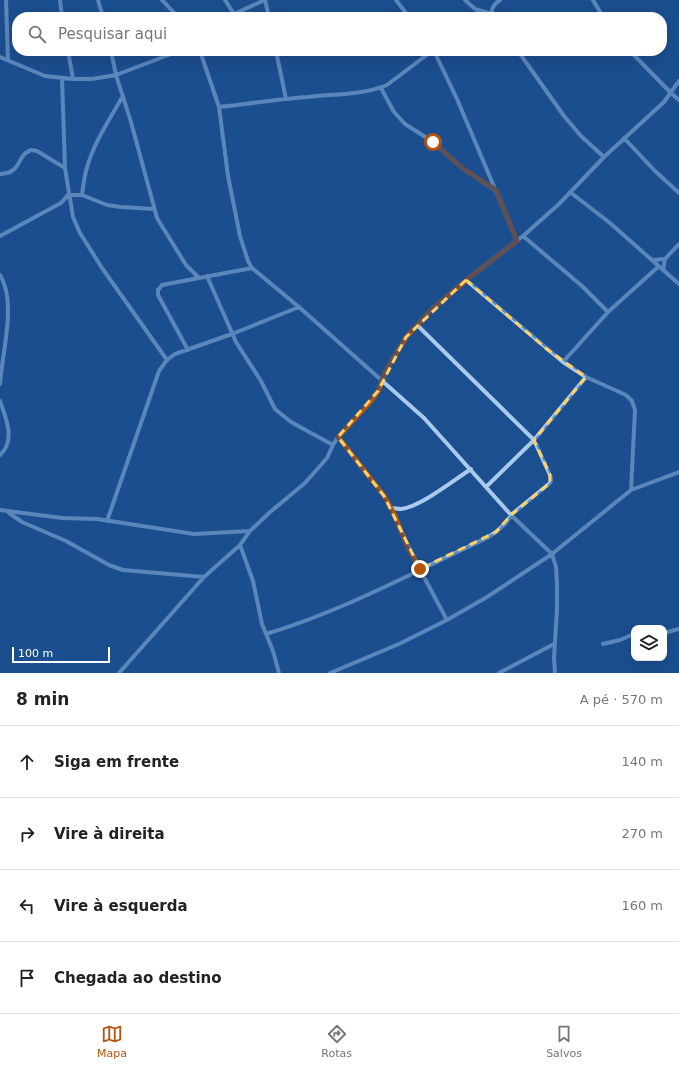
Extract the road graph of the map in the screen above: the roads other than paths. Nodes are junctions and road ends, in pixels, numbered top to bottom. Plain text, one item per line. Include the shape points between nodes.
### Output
1 (6, 0) edge
2 (60, 0) edge
3 (98, 0) edge
4 (162, 0) edge
5 (225, 0) edge
6 (265, 0) edge
7 (396, 0) edge
8 (465, 0) edge
9 (500, 0) edge
10 (593, 0) edge
11 (61, 12) edge
12 (102, 12) edge
13 (173, 12) edge
14 (233, 12) edge
15 (238, 12) edge
16 (268, 12) edge
17 (405, 12) edge
18 (483, 12) edge
19 (492, 12) edge
20 (600, 12) edge
21 (69, 56) edge
22 (112, 56) edge
23 (166, 56) edge
24 (202, 56) edge
25 (277, 56) edge
26 (426, 56) edge
27 (436, 56) edge
28 (522, 56) edge
29 (635, 56) edge
30 (0, 57) edge
31 (8, 60) junction
32 (116, 75) junction
33 (62, 78) junction
34 (73, 79) junction
35 (679, 81) edge
36 (381, 88) junction
37 (670, 93) junction
38 (123, 96) junction
39 (286, 99) junction
40 (679, 100) edge
41 (219, 107) junction
42 (624, 138) junction
43 (604, 157) junction
44 (65, 168) junction
45 (0, 174) edge
46 (496, 190) junction
47 (570, 192) junction
48 (679, 193) edge
49 (68, 195) junction
50 (82, 196) junction
51 (154, 208) junction
52 (0, 236) edge
53 (523, 236) junction
54 (517, 241) junction
55 (679, 244) edge
56 (665, 259) junction
57 (652, 260) junction
58 (659, 266) junction
59 (252, 268) junction
60 (663, 270) junction
61 (0, 275) edge
62 (207, 276) junction
63 (198, 277) junction
64 (466, 280) junction
65 (679, 284) edge
66 (299, 307) junction
67 (608, 312) junction
68 (417, 325) junction
69 (232, 334) junction
70 (188, 350) junction
71 (167, 360) junction
72 (562, 362) junction
73 (586, 377) junction
74 (382, 381) junction
75 (0, 384) edge
76 (0, 401) edge
77 (338, 437) junction
78 (534, 440) junction
79 (333, 445) junction
80 (0, 455) edge
81 (470, 469) junction
82 (679, 472) edge
83 (487, 486) junction
84 (631, 490) junction
85 (391, 508) junction
86 (0, 510) edge
87 (7, 512) junction
88 (511, 515) junction
89 (107, 521) junction
90 (250, 531) junction
91 (240, 545) junction
92 (552, 554) junction
93 (420, 569) junction
94 (204, 577) junction
95 (447, 620) junction
96 (679, 629) edge
97 (667, 632) edge
98 (266, 634) junction
99 (631, 635) edge
100 (554, 644) junction
101 (603, 644) dead end
102 (118, 673) edge
103 (280, 673) edge
104 (330, 673) edge
105 (499, 673) edge
106 (556, 673) edge

1 - 31 street
2 - 11 street
3 - 12 street
4 - 13 street
5 - 14 street
6 - 15 street
6 - 16 street
7 - 17 street
8 - 18 street
9 - 19 street via 492,8
10 - 20 street
21 - 34 street
22 - 32 street
23 - 32 street
24 - 41 street
25 - 39 street
26 - 36 street
27 - 46 street
28 - 43 street via 564,116
29 - 37 street
30 - 31 street
31 - 33 street via 45,76
32 - 34 street
32 - 38 street
33 - 34 street
33 - 44 street
35 - 37 street
36 - 39 street
36 - 46 street via 394,112 405,124 433,142 462,168
37 - 40 street
37 - 42 street via 664,102
38 - 50 street via 92,152 85,172
38 - 51 street
39 - 41 street
41 - 59 street via 228,176 240,236
42 - 43 street
42 - 48 street
43 - 47 street
44 - 45 street via 37,151 30,150 25,153 15,170
44 - 49 street
46 - 54 street
47 - 53 street
47 - 57 street
49 - 50 street
49 - 52 street via 61,203
49 - 71 street via 80,233 117,291
50 - 51 street via 107,205
51 - 63 street via 159,222 186,265
53 - 54 street
53 - 67 street via 582,286
54 - 64 street
55 - 56 street
56 - 57 street
56 - 60 street
57 - 58 street
58 - 60 street
58 - 67 street
59 - 62 street
59 - 66 street
60 - 65 street
61 - 75 street via 5,285 8,312
62 - 63 street
62 - 69 street
63 - 70 street via 162,284 158,290 158,295
64 - 68 street
64 - 72 street
66 - 69 street
66 - 74 street
67 - 72 street
68 - 74 street via 406,337
68 - 78 street
69 - 70 street
69 - 79 street via 275,409 291,422
70 - 71 street
71 - 89 street via 159,371
72 - 73 street
73 - 78 street
73 - 84 street via 626,395 632,401 635,410
74 - 77 street via 371,401
74 - 81 street via 424,418
76 - 80 street via 9,433 7,446
77 - 79 street
77 - 85 street
78 - 83 street
78 - 88 street via 551,480
79 - 90 street via 327,458 305,483
81 - 83 street
81 - 85 street via 420,501 401,509
82 - 84 street
83 - 88 street
84 - 92 street
85 - 93 street via 408,549
86 - 87 street
87 - 89 street
87 - 94 street via 22,522 123,570
88 - 92 street
88 - 93 street via 506,523 487,538
89 - 90 street via 194,534
90 - 91 street
91 - 94 street
91 - 98 street via 253,582
92 - 95 street
92 - 100 street via 557,584
93 - 95 street
93 - 98 street via 395,583 333,610
94 - 102 street
95 - 104 street via 399,644
96 - 97 street
98 - 103 street
99 - 101 street
100 - 105 street
100 - 106 street

